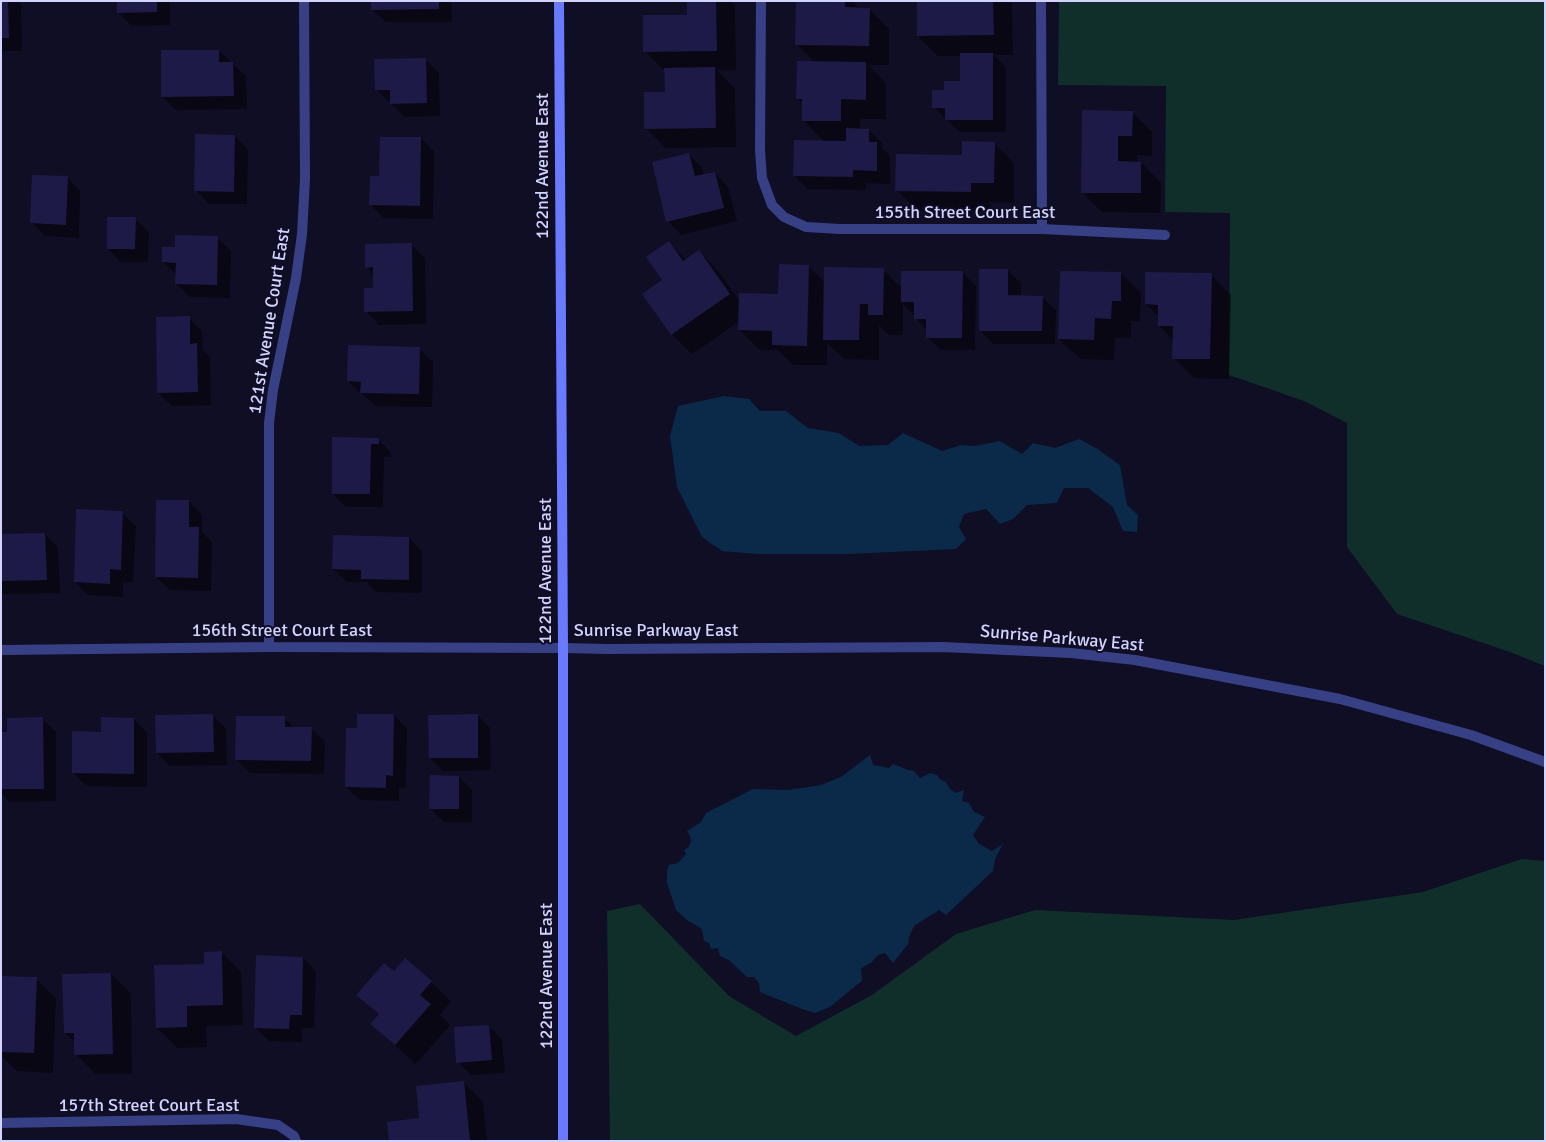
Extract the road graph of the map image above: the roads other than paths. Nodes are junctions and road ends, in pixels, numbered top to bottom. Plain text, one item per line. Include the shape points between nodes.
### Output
1 (304, 1) edge
2 (559, 1) edge
3 (761, 1) edge
4 (1041, 1) edge
5 (1042, 229) junction
6 (1166, 235) dead end
7 (269, 647) junction
8 (563, 648) junction
9 (1, 650) edge
10 (1545, 762) edge
11 (1, 1123) edge
12 (295, 1138) edge
13 (563, 1141) edge

1 - 7 street, 121st Avenue Court East via 305,179 302,234 269,423
2 - 8 main road, 122nd Avenue East
3 - 5 street, 155th Street Court East via 762,178 772,205 784,218 806,227
4 - 5 street
5 - 6 street, 155th Street Court East
7 - 8 street, 156th Street Court East
7 - 9 street, 156th Street Court East
8 - 10 street, Sunrise Parkway East via 943,647 1071,653 1135,660 1340,699 1471,735
8 - 13 main road, 122nd Avenue East
11 - 12 street, 157th Street Court East via 236,1119 278,1125

